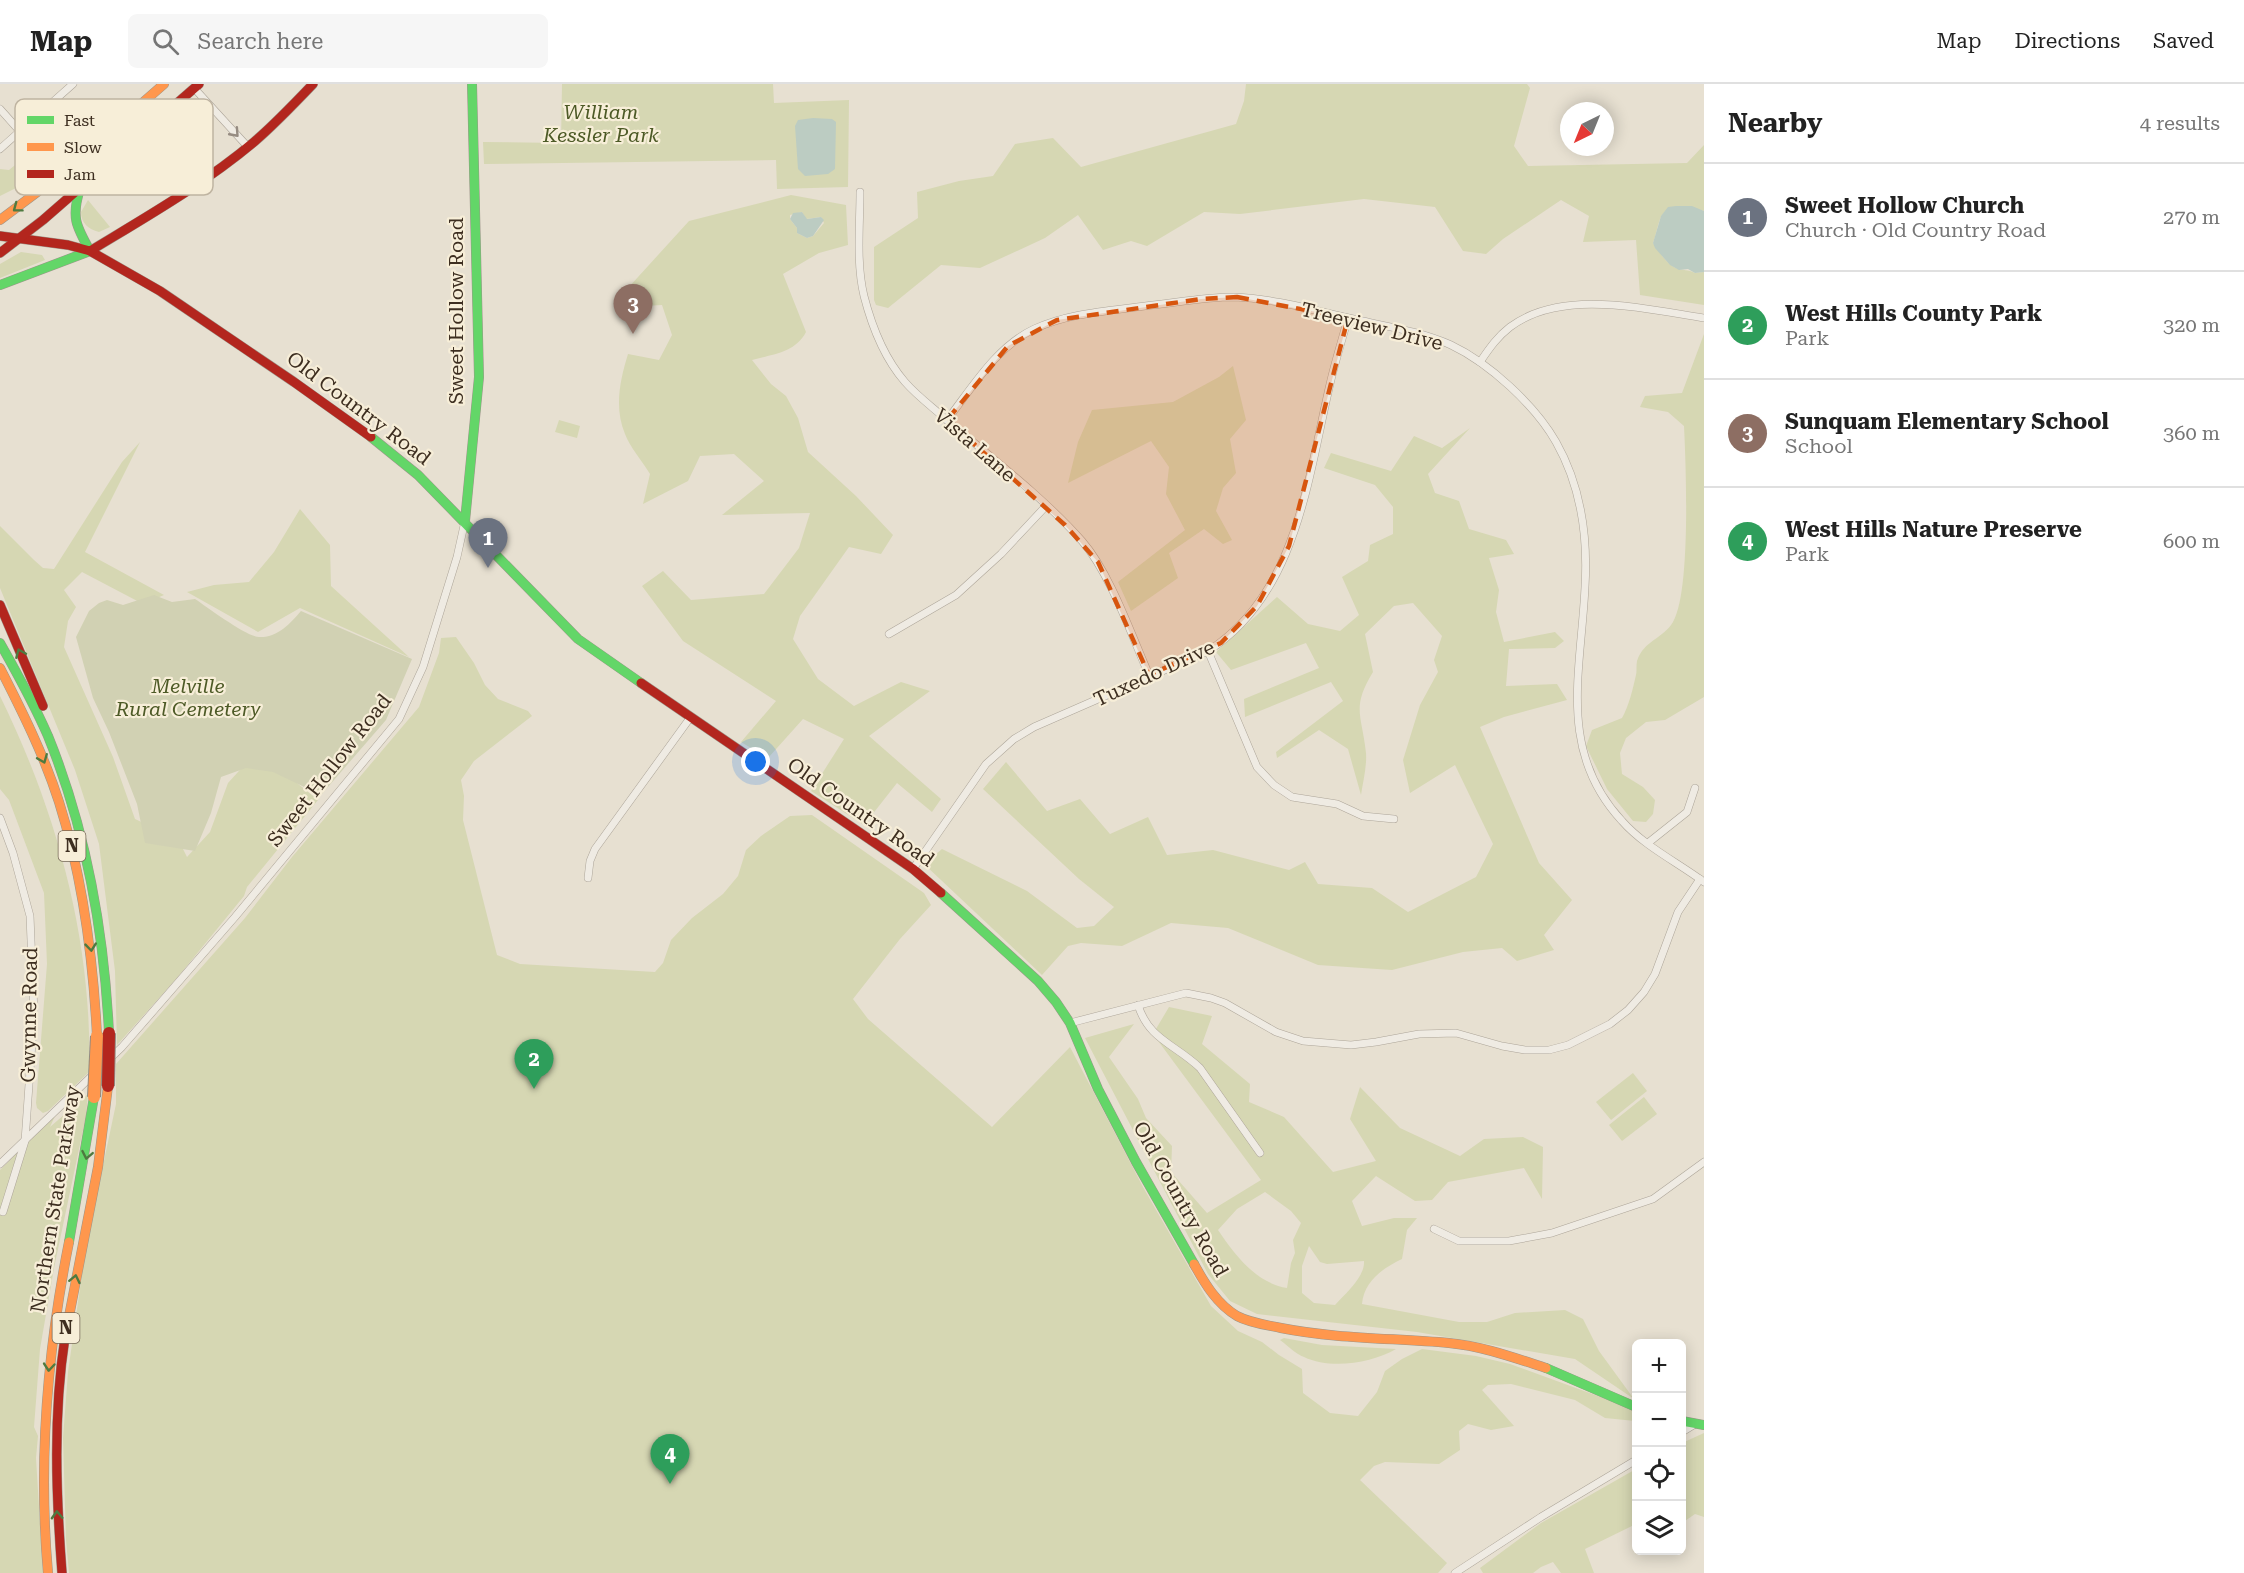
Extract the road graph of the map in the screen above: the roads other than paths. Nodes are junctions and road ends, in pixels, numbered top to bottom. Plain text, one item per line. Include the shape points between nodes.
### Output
1 (74, 84) edge
2 (164, 84) edge
3 (313, 84) edge
4 (472, 84) edge
5 (196, 86) edge
6 (57, 99) edge
7 (147, 99) edge
8 (181, 99) edge
9 (207, 99) edge
10 (213, 106) edge
11 (0, 109) edge
12 (15, 126) edge
13 (15, 136) edge
14 (248, 147) junction
15 (0, 149) edge
16 (213, 172) edge
17 (860, 192) dead end
18 (33, 195) edge
19 (73, 195) edge
20 (78, 195) edge
21 (179, 195) edge
22 (0, 220) edge
23 (0, 236) edge
24 (20, 238) junction
25 (90, 251) junction
26 (0, 253) edge
27 (6, 284) edge
28 (1348, 318) junction
29 (1704, 318) edge
30 (1480, 362) junction
31 (947, 420) junction
32 (1046, 506) junction
33 (465, 521) junction
34 (0, 605) edge
35 (889, 634) dead end
36 (0, 643) edge
37 (1208, 651) junction
38 (0, 668) edge
39 (1149, 675) junction
40 (0, 683) edge
41 (690, 718) junction
42 (33, 733) junction
43 (61, 767) junction
44 (1695, 788) dead end
45 (0, 818) edge
46 (1394, 819) dead end
47 (1648, 843) junction
48 (913, 869) junction
49 (588, 878) dead end
50 (1702, 880) edge
51 (1138, 1005) junction
52 (1070, 1023) junction
53 (103, 1034) junction
54 (25, 1141) junction
55 (1260, 1153) dead end
56 (1704, 1162) edge
57 (0, 1164) edge
58 (3, 1212) dead end
59 (1434, 1229) dead end
60 (1632, 1405) edge
61 (1632, 1462) edge
62 (48, 1573) edge
63 (62, 1573) edge
64 (1455, 1573) edge

1 - 6 street
2 -> 7 main road
3 - 14 main road
4 - 33 main road, Sweet Hollow Road via 479,377
5 - 8 main road
5 -> 9 street
10 -> 14 street
11 - 12 street
13 - 15 street
14 - 16 main road
17 - 31 street, Vista Lane via 860,268 875,330 905,382
18 -> 22 main road
19 - 24 main road
20 - 25 main road via 73,218
21 - 25 main road
23 - 24 main road, Old Country Road
24 - 25 main road, Old Country Road
24 - 26 main road
25 - 27 main road
25 - 33 main road, Old Country Road via 160,291 323,402 418,475
28 - 30 street, Treeview Drive via 1425,335
28 - 31 street, Treeview Drive via 1237,297 1201,298 1057,320 1008,346
28 - 37 street, Tuxedo Drive via 1312,471 1289,546 1257,606
29 - 30 street via 1641,307 1582,304 1555,308 1510,327
30 - 47 street, Treeview Drive via 1535,414 1569,467 1586,552 1577,675 1578,731 1593,781 1624,824
31 - 32 street, Vista Lane
32 - 35 street via 1002,554 956,595
32 - 39 street, Vista Lane via 1098,562
33 - 41 main road, Old Country Road via 578,639
33 - 54 street, Sweet Hollow Road via 458,557 423,667 399,719 122,1047
43 -> 34 main road via 50,723
36 - 43 main road, Northern State Parkway / N via 37,710
37 - 39 street, Tuxedo Drive
37 - 46 street via 1257,767 1274,785 1292,797 1337,804 1363,816
38 - 42 main road, Northern State Parkway / N
39 - 48 street, Tuxedo Drive via 1014,739 978,774
40 - 42 main road
41 - 48 main road, Old Country Road
41 - 49 street via 595,849
42 -> 53 main road, Northern State Parkway / N via 59,802 82,887
43 - 53 main road, Northern State Parkway / N via 96,891 107,969
44 - 47 street via 1687,812
45 - 54 street, Gwynne Road via 30,916 34,1014
47 - 50 street, Treeview Drive
48 - 52 main road, Old Country Road via 1027,970
50 - 51 street via 1678,912 1655,974 1628,1010 1610,1024 1550,1050 1502,1046 1456,1033 1419,1034 1351,1045 1303,1041 1276,1032 1211,998 1186,993
51 - 52 street
51 - 55 street via 1143,1020 1156,1036 1200,1068
52 - 60 main road, Old Country Road via 1098,1089 1203,1281 1222,1305 1239,1317 1330,1336 1452,1343 1504,1354 1557,1371
53 -> 62 main road, Northern State Parkway / N, bridge via 88,1144 50,1350 43,1460
63 -> 53 main road, Northern State Parkway / N, bridge via 56,1434 60,1370 98,1165 108,1086
54 - 57 street, Sweet Hollow Road
54 - 58 street, Gwynne Road
56 - 59 street via 1653,1199 1552,1233 1509,1241 1459,1241
61 - 64 street

